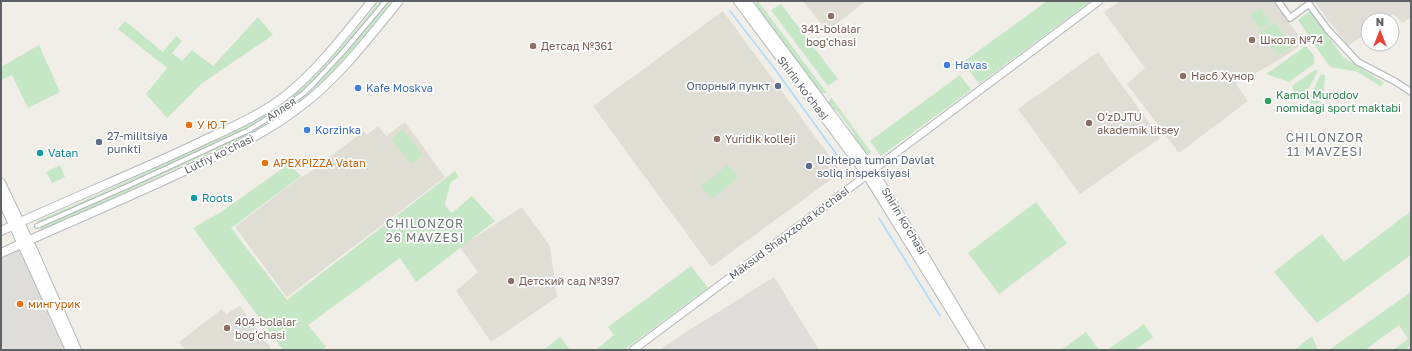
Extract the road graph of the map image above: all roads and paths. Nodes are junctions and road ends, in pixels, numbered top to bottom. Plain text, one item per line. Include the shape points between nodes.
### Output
1 (372, 1) edge
2 (386, 1) edge
3 (399, 1) edge
4 (1099, 1) edge
5 (1278, 1) edge
6 (743, 2) edge
7 (1411, 92) edge
8 (870, 172) junction
9 (1, 183) edge
10 (1, 198) edge
11 (16, 224) junction
12 (37, 226) dead end
13 (1, 231) edge
14 (25, 242) junction
15 (1, 253) edge
16 (70, 350) edge
17 (77, 350) edge
18 (633, 350) edge
19 (975, 350) edge
20 (981, 350) edge

1 - 11 main road, Lutfiy ko'chasi via 308,75 291,91 265,109 179,152
2 - 12 street, Аллея via 315,82 275,114 249,130
3 - 14 main road, Lutfiy ko'chasi via 329,82 305,104 278,123 171,178
4 - 8 street, Maksud Shayxzoda ko'chasi
5 - 7 street via 1290,18 1309,4 1328,30 1358,62
6 - 8 main road, Shirin ko'chasi
8 - 18 street, Maksud Shayxzoda ko'chasi
8 - 19 main road, Shirin ko'chasi
8 - 20 main road, Shirin ko'chasi
9 - 11 main road
10 - 11 main road
11 - 13 main road, Lutfiy ko'chasi
11 - 14 main road
14 - 15 main road, Lutfiy ko'chasi
14 - 16 main road
14 - 17 main road

